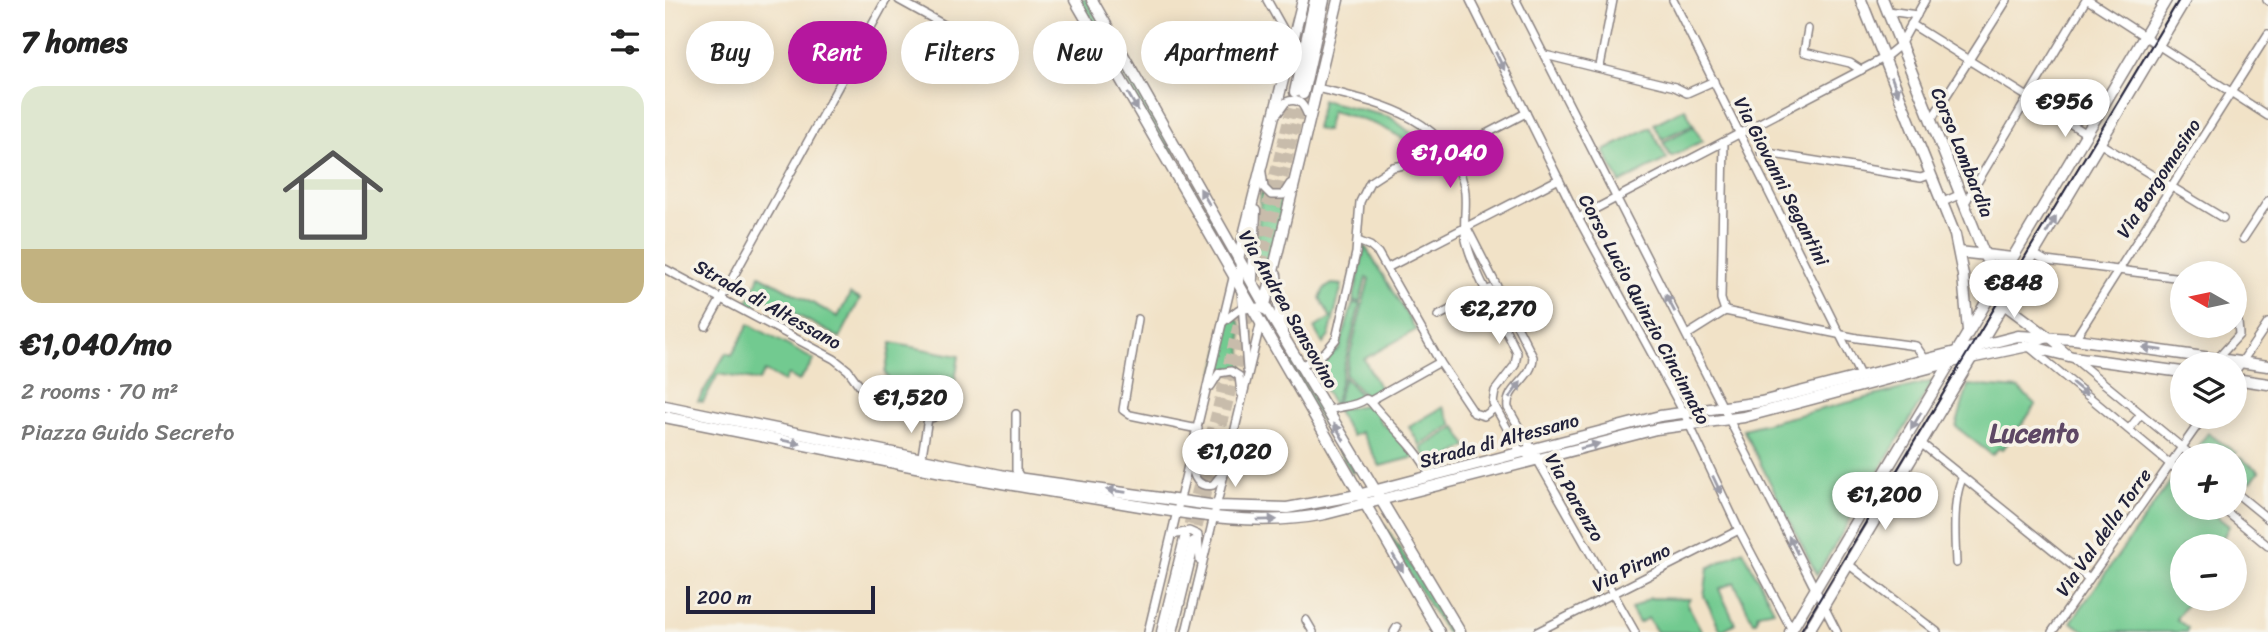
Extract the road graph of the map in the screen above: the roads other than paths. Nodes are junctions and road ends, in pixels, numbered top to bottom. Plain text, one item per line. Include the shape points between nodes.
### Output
1 (886, 0) edge
2 (898, 0) edge
3 (1075, 0) edge
4 (1092, 0) edge
5 (1267, 0) edge
6 (1303, 0) edge
7 (1315, 0) edge
8 (1324, 0) edge
9 (1338, 0) edge
10 (1470, 0) edge
11 (1516, 0) edge
12 (1613, 0) edge
13 (1673, 0) edge
14 (1861, 0) edge
15 (1925, 0) edge
16 (2007, 0) edge
17 (2087, 0) edge
18 (2166, 0) edge
19 (2185, 0) edge
20 (1886, 6) edge
21 (1917, 15) junction
22 (936, 21) edge
23 (1279, 21) edge
24 (1297, 21) edge
25 (1911, 24) junction
26 (1808, 29) dead end
27 (2268, 34) edge
28 (2144, 36) junction
29 (2159, 44) junction
30 (1900, 45) junction
31 (1545, 55) junction
32 (1884, 58) junction
33 (1971, 60) junction
34 (1600, 66) junction
35 (1861, 70) junction
36 (1714, 81) junction
37 (1281, 84) edge
38 (1317, 88) junction
39 (2232, 93) junction
40 (2030, 98) junction
41 (1526, 113) junction
42 (2268, 116) edge
43 (1309, 119) junction
44 (1931, 120) junction
45 (1271, 123) junction
46 (1741, 134) junction
47 (2087, 134) junction
48 (1724, 142) junction
49 (2099, 143) junction
50 (1450, 152) junction
51 (1761, 152) dead end
52 (1261, 165) junction
53 (1297, 169) junction
54 (1929, 176) junction
55 (1559, 178) junction
56 (1256, 184) junction
57 (2172, 186) junction
58 (1963, 198) junction
59 (1616, 199) junction
60 (2268, 201) edge
61 (1941, 203) junction
62 (1578, 218) junction
63 (2223, 218) dead end
64 (1466, 226) junction
65 (2242, 239) dead end
66 (1358, 241) junction
67 (1959, 251) junction
68 (2034, 254) junction
69 (1985, 255) junction
70 (1238, 257) junction
71 (2012, 258) junction
72 (1275, 265) junction
73 (665, 268) edge
74 (1387, 268) junction
75 (2118, 271) junction
76 (2170, 277) edge
77 (1242, 281) junction
78 (1996, 284) junction
79 (1497, 285) junction
80 (1488, 290) junction
81 (721, 297) junction
82 (2004, 304) junction
83 (1253, 307) junction
84 (1724, 311) junction
85 (1438, 316) dead end
86 (1138, 319) dead end
87 (1222, 323) junction
88 (2268, 323) edge
89 (706, 326) dead end
90 (1260, 326) junction
91 (1969, 332) junction
92 (1840, 334) junction
93 (1687, 335) junction
94 (2247, 335) edge
95 (2259, 335) junction
96 (1283, 336) junction
97 (2049, 338) junction
98 (2236, 338) edge
99 (2075, 339) junction
100 (2028, 346) junction
101 (1975, 349) junction
102 (1959, 350) junction
103 (2173, 352) edge
104 (2223, 352) edge
105 (2247, 353) edge
106 (2073, 357) junction
107 (2097, 360) junction
108 (1440, 362) junction
109 (1951, 362) junction
110 (2247, 362) edge
111 (1926, 364) junction
112 (1300, 366) junction
113 (2268, 366) edge
114 (2170, 370) edge
115 (2091, 372) junction
116 (1861, 377) junction
117 (1247, 381) junction
118 (2247, 381) edge
119 (1939, 383) junction
120 (2268, 384) edge
121 (1206, 394) junction
122 (1370, 401) junction
123 (1241, 404) junction
124 (665, 406) edge
125 (1724, 407) junction
126 (1495, 408) junction
127 (923, 410) junction
128 (1327, 411) junction
129 (1683, 411) junction
130 (1016, 414) dead end
131 (2141, 414) junction
132 (665, 417) edge
133 (928, 418) junction
134 (1729, 419) junction
135 (1688, 423) junction
136 (1198, 429) junction
137 (2129, 429) junction
138 (2176, 443) edge
139 (1921, 444) junction
140 (1529, 454) junction
141 (1192, 457) junction
142 (921, 462) junction
143 (2170, 464) joint
144 (1226, 465) junction
145 (1431, 475) junction
146 (1963, 477) junction
147 (1020, 484) junction
148 (1376, 495) junction
149 (1361, 500) junction
150 (2247, 502) edge
151 (1180, 506) junction
152 (1216, 511) junction
153 (2268, 519) edge
154 (2237, 520) edge
155 (1739, 530) junction
156 (1173, 535) junction
157 (2268, 546) edge
158 (1956, 563) dead end
159 (1848, 564) junction
160 (1200, 576) junction
161 (2089, 579) junction
162 (1815, 588) junction
163 (1613, 594) junction
164 (1824, 605) junction
165 (1306, 620) dead end
166 (1791, 631) edge
167 (1148, 632) edge
168 (1162, 632) edge
169 (1172, 632) edge
170 (1186, 632) edge
171 (1313, 632) edge
172 (1439, 632) edge
173 (1460, 632) edge
174 (1537, 632) edge
175 (1635, 632) edge
176 (1808, 632) edge
177 (1837, 632) edge
178 (1937, 632) edge
179 (2052, 632) edge

1 - 81 street
2 - 22 street
3 -> 77 street, Via Andrea Sansovino
70 -> 4 street, Via Andrea Sansovino
5 - 23 street
6 - 24 street
7 - 8 street via 1299,93
9 - 38 street
10 -> 41 street, Corso Lucio Quinzio Cincinnato
11 - 31 street, Corso Lucio Quinzio Cincinnato
12 - 34 street
13 - 36 street, Via Giovanni Segantini
14 - 32 street, Corso Lombardia
15 - 21 street
16 - 33 street
17 - 28 street
17 - 40 street
18 - 28 street
19 - 29 street
20 - 21 street
20 - 30 street, Corso Lombardia
21 - 25 street
25 - 30 street
25 - 33 street
26 - 35 street via 1804,52
27 - 39 street, Via Borgomasino
28 - 29 street
28 - 47 street
29 - 39 street
29 - 49 street
30 - 32 street
30 - 44 street, Corso Lombardia
31 - 34 street
31 - 59 street, Corso Lucio Quinzio Cincinnato
32 - 35 street
32 -> 54 street, Corso Lombardia
33 - 40 street
33 - 44 street
34 - 36 street via 1687,93
35 - 46 street
36 - 46 street, Via Giovanni Segantini
37 - 45 street
38 - 43 street
38 - 50 street via 1396,110 1435,133
39 - 42 street
39 - 57 street, Via Borgomasino
40 - 47 street
40 - 58 street
41 - 50 street
41 - 55 street, Corso Lucio Quinzio Cincinnato
43 - 45 street via 1303,104 1291,100
43 - 53 street
44 - 58 street, Corso Lombardia
45 - 52 street
46 - 48 street
46 - 92 street, Via Giovanni Segantini
47 - 71 street
48 - 59 street
48 - 84 street
49 - 57 street
68 -> 49 street
50 - 64 street via 1465,190
50 - 66 street via 1432,162 1393,167 1374,178 1361,200
51 - 54 street
52 - 53 street via 1265,191 1276,196 1286,193
52 - 56 street
53 - 72 street
54 - 61 street, Corso Lombardia
55 - 62 street, Corso Lucio Quinzio Cincinnato
55 - 64 street
56 - 70 street
56 - 77 street
57 - 63 street
57 - 75 street, Via Borgomasino
58 - 61 street
58 - 69 street, Corso Lombardia
59 - 62 street
93 -> 59 street, Corso Lucio Quinzio Cincinnato
60 - 65 street
61 - 67 street, Corso Lombardia
62 - 129 street, Corso Lucio Quinzio Cincinnato
64 - 74 street
64 - 79 street
64 - 80 street via 1467,244
66 - 74 street via 1373,247
66 - 112 street via 1336,339 1328,350
67 - 69 street
67 - 91 street, Corso Lombardia
68 - 75 street via 2046,261
68 - 82 street
69 - 71 street
69 - 78 street, Corso Lombardia
70 - 77 street, Via Andrea Sansovino
70 - 77 street
71 - 78 street
72 - 77 street via 1266,275
72 - 83 street
72 - 96 street
73 - 81 street, Strada di Altessano
74 - 108 street
75 - 76 street
75 - 99 street, Via Borgomasino
77 - 83 street, Via Andrea Sansovino
77 - 83 street, Via Andrea Sansovino via 1243,296
77 - 87 street
78 - 82 street, Corso Lombardia
78 - 91 street
79 - 80 street
140 -> 79 street via 1507,403 1531,369 1533,357
80 - 85 street
80 - 126 street via 1518,355 1494,393
81 - 89 street
81 - 127 street, Strada di Altessano via 834,359 870,398
82 - 97 street
82 - 101 street
83 - 87 street via 1233,312
83 - 90 street
83 - 96 street, Via Andrea Sansovino
83 - 117 street
84 - 92 street
84 - 93 street
86 - 136 street via 1123,410
87 - 121 street
88 - 95 street
90 - 117 street
90 - 149 street, Via Andrea Sansovino
91 - 101 street, Corso Lombardia
91 - 102 street
92 - 111 street via 1916,346
92 - 116 street, Via Giovanni Segantini
93 - 125 street, Corso Lucio Quinzio Cincinnato
94 - 95 street
95 - 105 street
96 - 112 street, Via Andrea Sansovino
97 - 99 street
97 - 100 street
97 - 101 street via 2018,336
97 - 106 street
98 - 104 street
103 -> 99 street
100 - 101 street
100 - 106 street
100 -> 137 street
101 - 102 street, Strada di Altessano
101 - 109 street, Strada di Altessano
101 - 139 street
102 - 109 street
102 - 111 street, Strada di Altessano
106 - 107 street
106 - 115 street
107 - 114 street
107 - 115 street
108 - 122 street
108 - 126 street via 1473,413 1482,416
109 - 111 street, Strada di Altessano
109 - 119 street
110 - 113 street
111 - 116 street, Strada di Altessano
111 - 119 street
111 - 134 street, Strada di Altessano
112 - 128 street, Via Andrea Sansovino
115 - 131 street
116 - 125 street, Strada di Altessano
117 - 123 street
118 - 120 street
119 -> 162 street
121 - 123 street via 1219,373 1233,372 1241,380
121 - 136 street
122 - 128 street
122 - 145 street via 1388,425 1416,449
123 - 144 street
124 - 142 street, Strada di Altessano
125 - 129 street, Strada di Altessano
125 - 134 street, Corso Lucio Quinzio Cincinnato
126 - 140 street
127 - 133 street
127 - 133 street via 927,404 936,406 936,415
148 -> 128 street, Via Andrea Sansovino
129 - 135 street, Corso Lucio Quinzio Cincinnato
129 - 140 street, Strada di Altessano
130 - 147 street
131 - 137 street
131 - 138 street
132 -> 142 street, Strada di Altessano
133 - 142 street
134 - 135 street, Strada di Altessano
162 -> 134 street, Corso Lucio Quinzio Cincinnato
140 -> 135 street, Strada di Altessano
135 -> 155 street, Corso Lucio Quinzio Cincinnato
136 - 141 street
137 - 143 street
139 - 146 street
139 - 159 street
140 - 145 street, Strada di Altessano
140 - 148 street, Strada di Altessano
140 - 163 street, Via Parenzo
141 - 144 street via 1194,476 1205,485 1217,481
141 - 151 street
142 - 147 street, Strada di Altessano
143 - 161 street, Via Val della Torre
144 - 152 street
145 - 148 street, Strada di Altessano
146 - 158 street via 1954,537
146 - 161 street
147 - 151 street, Strada di Altessano
148 - 149 street, Strada di Altessano
148 - 173 street, Via Andrea Sansovino
149 - 152 street, Strada di Altessano via 1286,520 1255,521
149 -> 172 street, Via Andrea Sansovino
150 - 153 street
151 - 152 street, Strada di Altessano
151 - 156 street
152 - 160 street
154 - 157 street
155 - 163 street, Via Pirano
155 - 166 street, Corso Lucio Quinzio Cincinnato
156 - 160 street via 1189,531 1200,537
156 - 167 street
159 - 164 street
159 - 178 street
160 - 170 street
161 - 179 street, Via Val della Torre
162 - 164 street, Corso Lucio Quinzio Cincinnato
162 - 166 street
163 - 174 street, Via Pirano
163 - 175 street, Via Parenzo
164 - 176 street
164 - 177 street, Corso Lucio Quinzio Cincinnato
165 - 171 street
168 - 169 street via 1189,541

